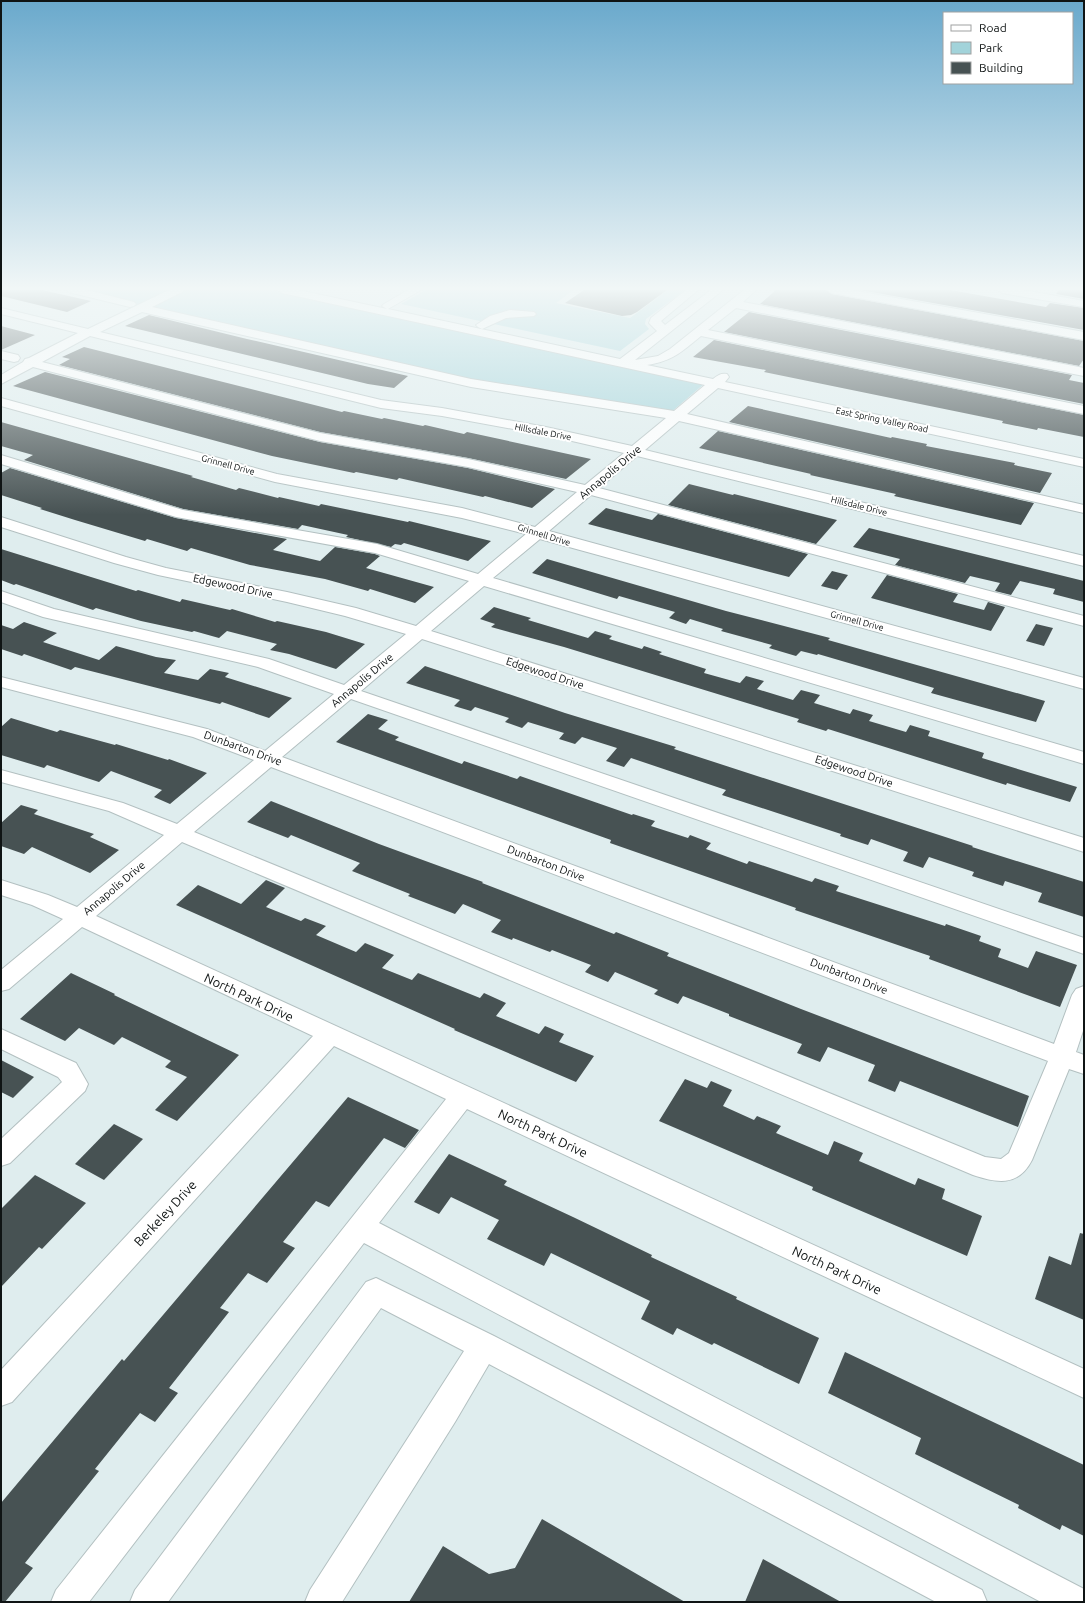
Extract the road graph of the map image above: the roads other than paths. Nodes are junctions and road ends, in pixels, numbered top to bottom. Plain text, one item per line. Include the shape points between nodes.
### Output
1 (25, 365) edge
2 (40, 365) edge
3 (221, 365) edge
4 (391, 365) edge
5 (648, 365) edge
6 (662, 365) edge
7 (860, 365) edge
8 (1047, 365) edge
9 (1084, 372) edge
10 (1, 380) edge
11 (719, 380) junction
12 (1, 402) edge
13 (1084, 410) edge
14 (676, 416) junction
15 (634, 451) junction
16 (1084, 454) edge
17 (1, 459) edge
18 (1084, 464) edge
19 (588, 490) junction
20 (1084, 509) edge
21 (1, 522) edge
22 (537, 532) junction
23 (1084, 561) edge
24 (480, 580) junction
25 (1, 596) edge
26 (1084, 621) edge
27 (418, 632) junction
28 (1, 682) edge
29 (1084, 684) edge
30 (348, 692) junction
31 (270, 757) junction
32 (1084, 758) edge
33 (1, 776) edge
34 (180, 833) junction
35 (1084, 845) edge
36 (1, 887) edge
37 (79, 917) junction
38 (1084, 946) edge
39 (1, 983) edge
40 (1084, 995) edge
41 (330, 1034) junction
42 (1, 1038) edge
43 (1062, 1056) junction
44 (1084, 1065) edge
45 (462, 1096) junction
46 (1, 1155) edge
47 (360, 1227) junction
48 (484, 1346) junction
49 (1084, 1384) edge
50 (1, 1392) edge
51 (68, 1602) edge
52 (147, 1602) edge
53 (322, 1602) edge
54 (970, 1602) edge
55 (1075, 1602) edge

1 - 10 street
2 - 19 street via 320,437 468,463
3 - 15 street, Hillsdale Drive via 375,402 546,431
4 - 14 street via 470,383
5 - 11 street, East Spring Valley Road
6 - 11 street, East Spring Valley Road
7 - 13 street
8 - 9 street
11 - 14 street, Annapolis Drive
11 - 16 street, East Spring Valley Road
11 - 18 street, East Spring Valley Road
12 - 22 street, Grinnell Drive via 275,478 409,502
14 - 15 street, Annapolis Drive
14 - 20 street
15 - 19 street, Annapolis Drive
15 - 23 street, Hillsdale Drive
17 - 24 street via 181,514 377,549
19 - 22 street, Annapolis Drive
19 - 26 street
21 - 27 street, Edgewood Drive via 164,572 287,597
22 - 24 street, Annapolis Drive
22 - 29 street, Grinnell Drive
24 - 27 street, Annapolis Drive
24 - 32 street
25 - 30 street via 49,613 263,663
27 - 30 street, Annapolis Drive
27 - 35 street, Edgewood Drive
28 - 31 street, Dunbarton Drive via 200,732
30 - 31 street, Annapolis Drive
30 - 38 street
31 - 34 street, Annapolis Drive
31 - 43 street, Dunbarton Drive
33 - 34 street via 116,807
34 - 37 street, Annapolis Drive
34 - 43 street via 982,1167 1006,1171 1019,1160
36 - 37 street, North Park Drive
37 - 39 street, Annapolis Drive
37 - 41 street, North Park Drive
40 - 43 street
41 - 45 street, North Park Drive
41 - 50 street, Berkeley Drive
42 - 46 street via 67,1070 76,1084
43 - 44 street, Dunbarton Drive
45 - 47 street
45 - 49 street, North Park Drive
47 - 51 street
47 - 55 street
48 - 52 street via 376,1291
48 - 53 street
48 - 54 street

